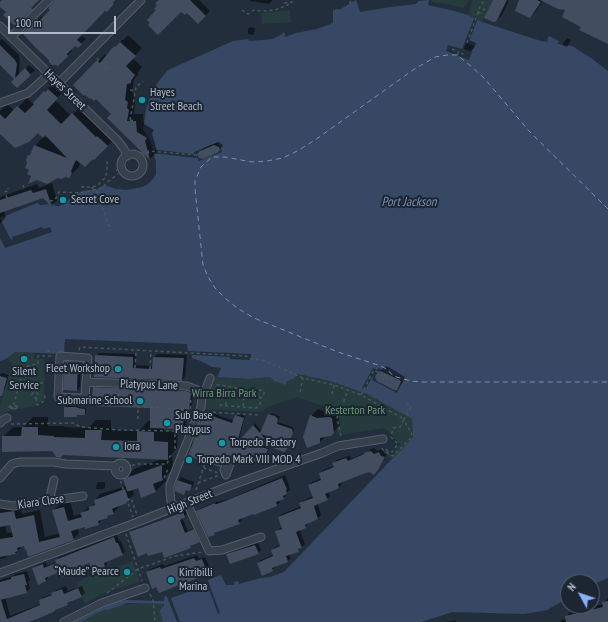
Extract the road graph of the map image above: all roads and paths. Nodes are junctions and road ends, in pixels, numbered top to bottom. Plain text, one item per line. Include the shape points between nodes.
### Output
1 (49, 0) edge
2 (141, 0) edge
3 (351, 0) edge
4 (484, 0) edge
5 (292, 1) edge
6 (286, 2) edge
7 (350, 4) dead end
8 (242, 10) dead end
9 (486, 10) dead end
10 (478, 12) junction
11 (0, 26) edge
12 (283, 33) dead end
13 (11, 37) junction
14 (286, 38) dead end
15 (467, 43) dead end
16 (452, 49) dead end
17 (464, 50) dead end
18 (459, 52) junction
19 (458, 55) dead end
20 (97, 58) dead end
21 (108, 69) dead end
22 (49, 74) junction
23 (143, 81) dead end
24 (59, 83) junction
25 (130, 90) dead end
26 (135, 91) junction
27 (0, 103) edge
28 (130, 120) junction
29 (135, 120) dead end
30 (124, 121) dead end
31 (148, 151) junction
32 (142, 153) dead end
33 (127, 156) junction
34 (149, 156) dead end
35 (212, 157) dead end
36 (106, 161) dead end
37 (119, 171) junction
38 (23, 185) dead end
39 (82, 186) dead end
40 (8, 188) dead end
41 (92, 188) junction
42 (96, 190) junction
43 (26, 191) dead end
44 (7, 198) dead end
45 (45, 198) dead end
46 (111, 231) dead end
47 (136, 350) junction
48 (151, 351) junction
49 (60, 356) junction
50 (79, 357) junction
51 (135, 368) dead end
52 (150, 369) dead end
53 (393, 376) dead end
54 (303, 378) junction
55 (212, 381) joint
56 (90, 382) junction
57 (40, 383) dead end
58 (44, 383) dead end
59 (334, 385) junction
60 (225, 386) junction
61 (34, 389) dead end
62 (348, 390) junction
63 (211, 391) dead end
64 (253, 391) junction
65 (34, 392) junction
66 (300, 392) dead end
67 (225, 393) junction
68 (253, 394) junction
69 (332, 394) dead end
70 (45, 395) dead end
71 (200, 395) junction
72 (361, 395) junction
73 (244, 396) junction
74 (36, 398) junction
75 (261, 398) junction
76 (193, 400) dead end
77 (226, 401) dead end
78 (405, 403) dead end
79 (219, 405) dead end
80 (226, 406) junction
81 (243, 407) junction
82 (10, 408) junction
83 (206, 412) dead end
84 (211, 412) junction
85 (259, 415) dead end
86 (404, 418) junction
87 (138, 419) dead end
88 (192, 421) dead end
89 (4, 422) edge
90 (200, 424) dead end
91 (205, 429) junction
92 (214, 432) dead end
93 (341, 436) dead end
94 (383, 439) dead end
95 (192, 451) dead end
96 (195, 456) junction
97 (229, 460) dead end
98 (170, 464) dead end
99 (116, 466) junction
100 (126, 467) junction
101 (204, 468) junction
102 (120, 475) junction
103 (0, 478) edge
104 (54, 480) dead end
105 (165, 481) dead end
106 (198, 483) junction
107 (229, 486) junction
108 (196, 490) dead end
109 (83, 496) dead end
110 (127, 500) junction
111 (49, 501) junction
112 (187, 503) junction
113 (0, 504) edge
114 (172, 509) junction
115 (137, 515) dead end
116 (133, 516) dead end
117 (126, 532) dead end
118 (261, 536) dead end
119 (209, 551) junction
120 (138, 569) junction
121 (0, 573) edge
122 (145, 588) joint
123 (106, 595) dead end
124 (153, 600) dead end
125 (64, 622) edge
126 (155, 622) edge

1 - 13 street
2 - 24 street
3 - 7 path
4 - 10 path
5 - 6 path
6 - 8 path via 288,5 275,10 254,10 248,14
9 - 10 path
10 - 15 path
11 - 13 street, Hayes Street
12 - 14 path
13 - 22 street, Hayes Street
16 - 18 path
17 - 18 path via 463,54
18 - 19 path
20 - 21 path
22 - 24 street, Hayes Street
22 - 27 street via 28,93
23 - 26 path
24 - 33 street, Hayes Street via 121,144
25 - 26 path
26 - 28 path
28 - 29 path
28 - 30 path
31 - 32 path
31 - 34 path
31 - 35 path via 195,156 210,151
33 - 37 street
33 - 37 street, Hayes Street via 137,156 142,163 142,169 132,176
36 - 41 path via 106,177
37 - 42 path via 102,188
38 - 43 path
39 - 41 path
40 - 44 path via 5,192
41 - 42 path
42 - 45 path via 80,193 58,192 54,200 49,201
42 - 46 path
47 - 48 path
47 - 50 path via 80,347
47 - 51 path
48 - 52 path
48 - 54 path via 246,356 263,360
49 - 50 street
49 - 56 street via 58,397 85,398
49 - 82 path via 38,356 38,364 24,368 14,404 10,405
50 - 56 street via 88,358
53 - 72 path via 391,380 374,370
54 - 59 path
54 - 66 path
55 - 60 path
55 - 71 street
56 - 71 street, Platypus Lane via 187,386 197,390
57 - 58 path
59 - 62 path
59 - 69 path
60 - 64 path
60 - 67 path
61 - 65 path
62 - 72 path
62 - 93 path via 337,418
63 - 67 path
64 - 68 path
64 - 75 path via 264,391
65 - 74 path via 32,396
65 - 74 path via 38,395
67 - 73 path
68 - 73 path
68 - 75 path
70 - 74 path via 44,401 37,405
71 - 114 street via 201,407 170,485
72 - 86 path
73 - 81 path
75 - 81 path via 256,408
76 - 87 path via 190,399 190,410 138,407
77 - 80 path
78 - 86 path via 411,406
79 - 80 path
80 - 81 path
82 - 82 path, bridge via 18,408 17,406
83 - 84 path
84 - 85 path
84 - 91 path
86 - 86 path via 412,432 411,438 393,456 383,448 392,452 398,444 391,437 393,428 400,426
88 - 90 path, bridge
89 - 100 path via 73,423 82,427 118,430 176,431 175,452 167,464 138,464
91 - 92 path
91 - 96 path
94 - 107 street, High Street via 338,446
95 - 96 path
96 - 101 path via 206,460
97 - 107 street via 226,475
98 - 105 path via 164,477
99 - 100 street via 124,464
99 - 102 street via 115,472
99 - 103 street via 19,462 12,464
100 - 102 street via 125,473
101 - 106 path
101 - 106 path via 218,473 217,476
102 - 110 path
104 - 111 street
106 - 108 path
107 - 112 street, High Street
109 - 111 street, Kiara Close
110 - 115 path via 131,498
110 - 116 path
111 - 113 street, Kiara Close via 13,506
112 - 114 street, High Street
112 - 119 street
114 - 121 street, High Street
117 - 120 path
118 - 119 street via 222,550
119 - 120 path via 175,556
120 - 122 path
120 - 123 path
122 - 125 street via 102,603
124 - 126 path

